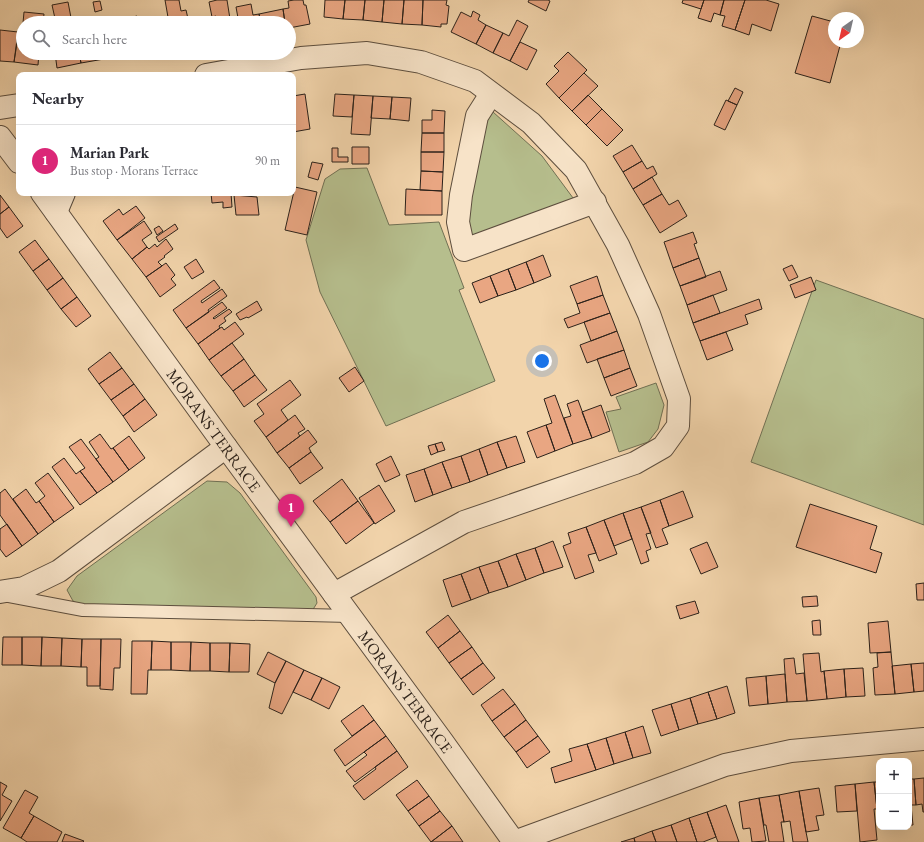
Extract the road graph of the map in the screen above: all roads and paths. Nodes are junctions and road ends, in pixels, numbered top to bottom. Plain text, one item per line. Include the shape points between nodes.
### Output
1 (296, 59) edge
2 (290, 60) edge
3 (223, 72) edge
4 (491, 94) junction
5 (16, 105) edge
6 (0, 108) edge
7 (0, 137) edge
8 (16, 158) edge
9 (48, 196) edge
10 (60, 202) edge
11 (595, 202) junction
12 (226, 447) junction
13 (0, 593) edge
14 (334, 594) junction
15 (350, 616) junction
16 (924, 739) edge
17 (514, 842) edge

1 - 4 street via 368,53 421,62 475,81
2 - 3 street
4 - 11 street via 531,123 576,170
4 - 11 street via 477,116 461,195 458,222 464,250
5 - 6 street
7 - 8 street
9 - 10 street, MORANS TERRACE
10 - 12 street, MORANS TERRACE
11 - 14 street via 618,245 649,314 679,400 678,426 662,447 635,463 464,522
12 - 13 street via 59,571 24,588
12 - 14 street, MORANS TERRACE
13 - 15 lane via 83,610
14 - 15 street, MORANS TERRACE
15 - 17 street, MORANS TERRACE
16 - 17 street via 791,751 725,765

